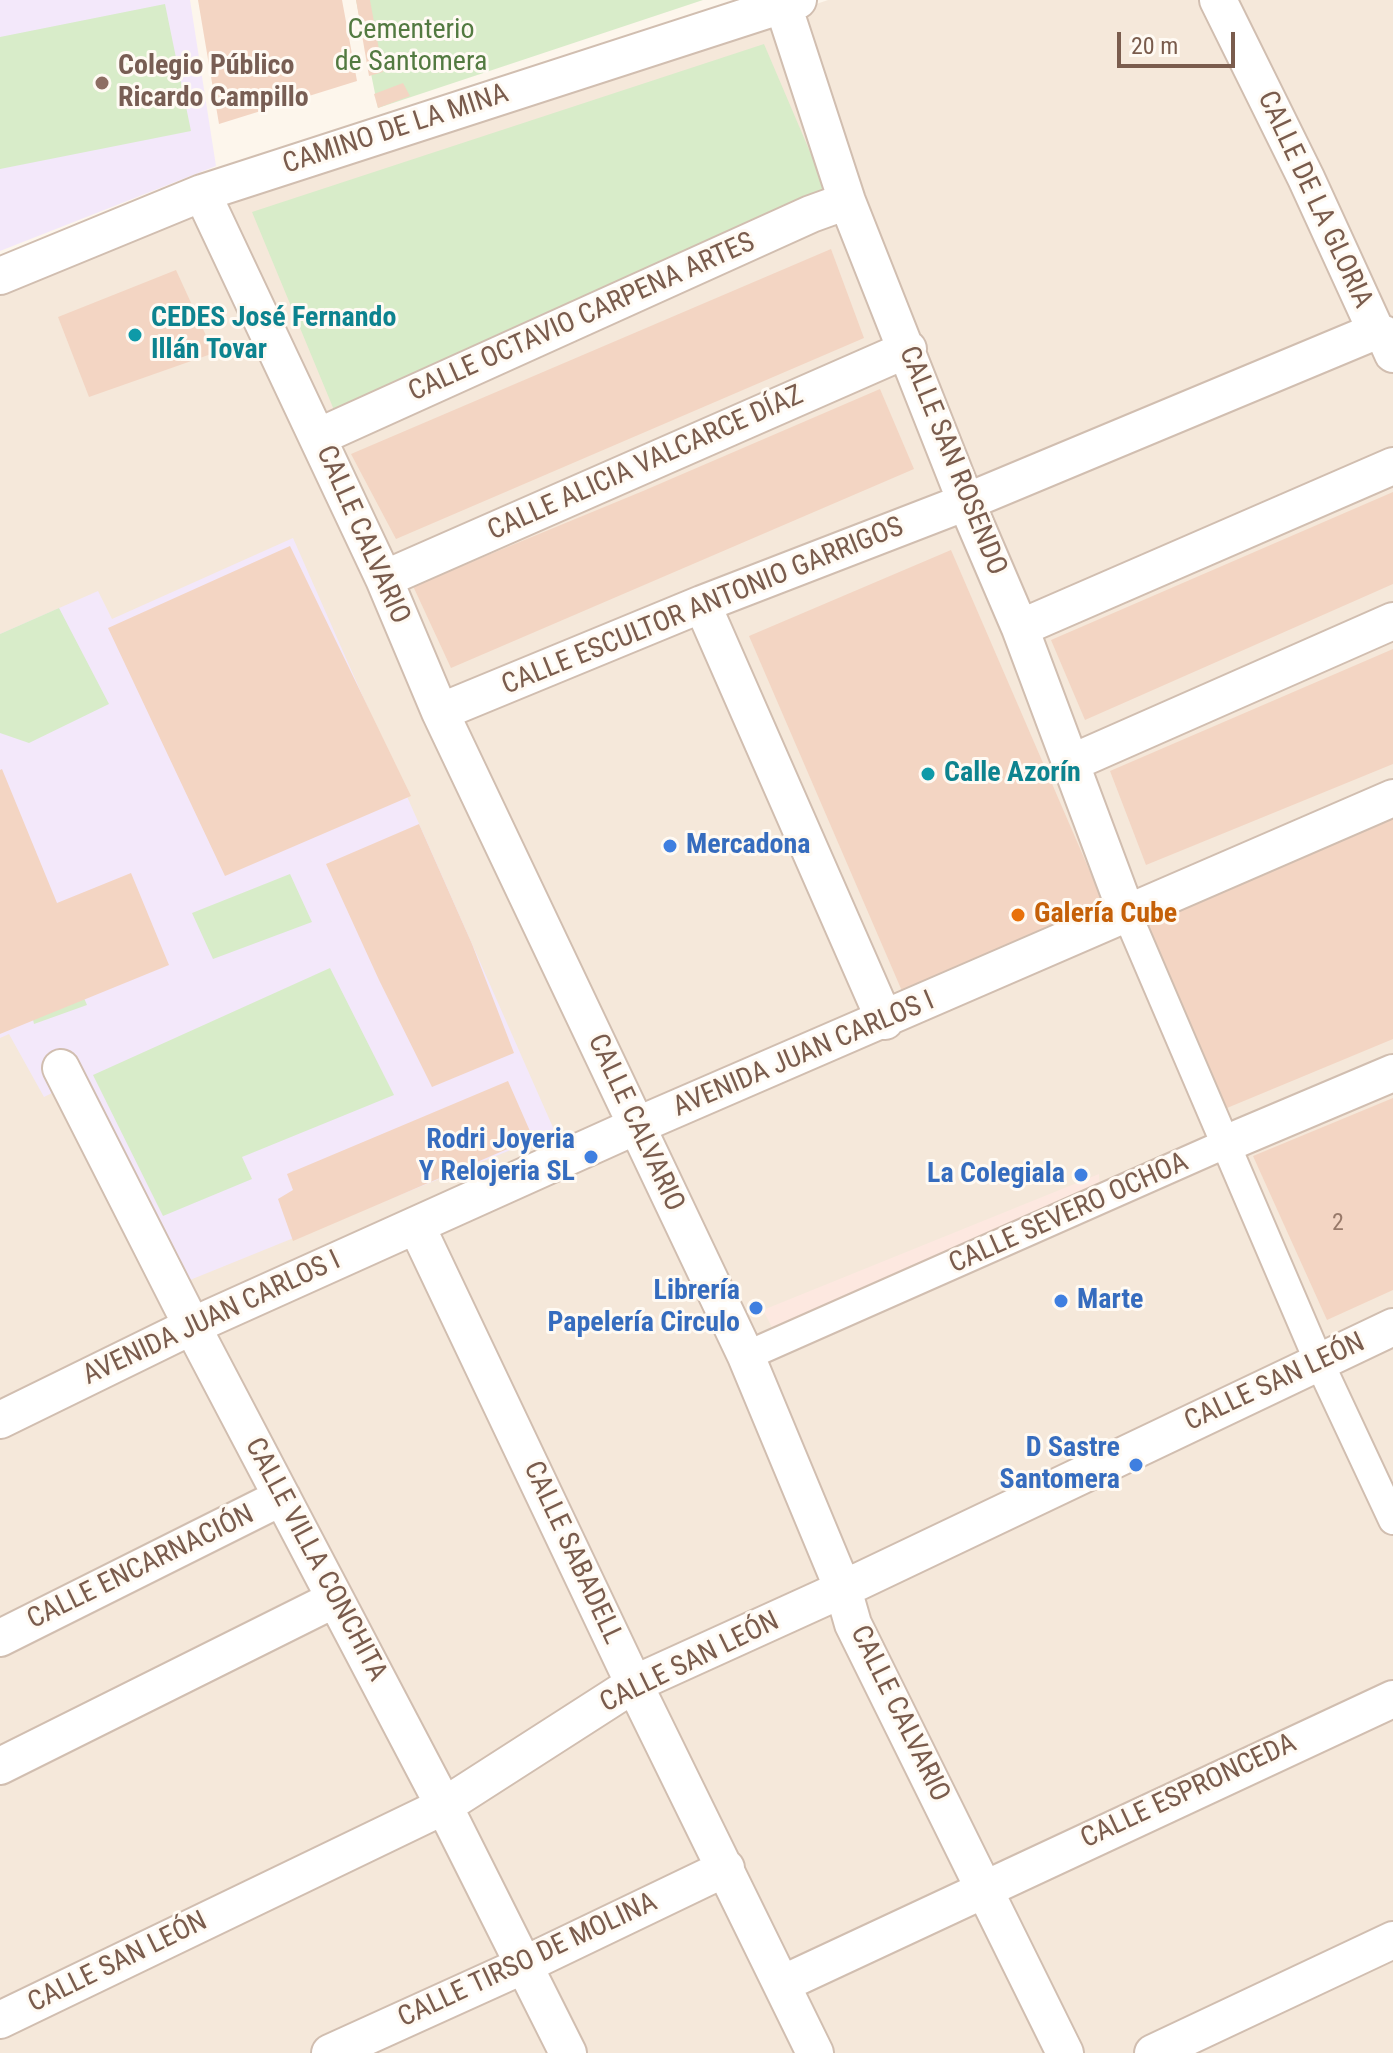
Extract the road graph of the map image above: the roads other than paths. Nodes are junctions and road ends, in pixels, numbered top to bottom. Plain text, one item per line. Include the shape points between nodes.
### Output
1 (1218, 0) edge
2 (790, 3) edge
3 (202, 193) junction
4 (847, 201) junction
5 (0, 276) edge
6 (1385, 343) edge
7 (908, 349) junction
8 (318, 437) junction
9 (1393, 466) edge
10 (966, 502) junction
11 (384, 579) junction
12 (702, 604) junction
13 (1393, 621) edge
14 (1020, 628) junction
15 (440, 712) junction
16 (1071, 763) junction
17 (1393, 798) edge
18 (1127, 914) junction
19 (885, 1021) junction
20 (61, 1068) dead end
21 (1393, 1073) edge
22 (636, 1126) junction
23 (1225, 1144) junction
24 (416, 1225) junction
25 (192, 1326) junction
26 (1393, 1327) edge
27 (746, 1356) junction
28 (1319, 1362) junction
29 (0, 1420) edge
30 (282, 1497) junction
31 (1393, 1520) edge
32 (843, 1589) junction
33 (335, 1599) junction
34 (0, 1638) edge
35 (634, 1684) junction
36 (1393, 1699) edge
37 (0, 1766) edge
38 (444, 1806) junction
39 (726, 1868) junction
40 (985, 1887) junction
41 (1393, 1940) edge
42 (524, 1965) junction
43 (782, 1984) junction
44 (0, 2020) edge
45 (330, 2053) edge
46 (568, 2053) edge
47 (815, 2053) edge
48 (1065, 2053) edge
49 (1153, 2053) edge

1 - 6 street, CALLE DE LA GLORIA
2 - 3 street, CAMINO DE LA MINA
2 - 4 street, CALLE SAN ROSENDO
3 - 5 street, CAMINO DE LA MINA
3 - 8 street, CALLE CALVARIO
4 - 7 street, CALLE SAN ROSENDO
4 - 8 street, CALLE OCTAVIO CARPENA ARTES
6 - 10 street
7 - 10 street, CALLE SAN ROSENDO
7 - 11 street, CALLE ALICIA VALCARCE DÍAZ
8 - 11 street, CALLE CALVARIO
9 - 14 street
10 - 12 street, CALLE ESCULTOR ANTONIO GARRIGOS
10 - 14 street, CALLE SAN ROSENDO
11 - 15 street, CALLE CALVARIO
12 - 15 street, CALLE ESCULTOR ANTONIO GARRIGOS
12 - 19 street
13 - 16 street
14 - 16 street, CALLE SAN ROSENDO
15 - 22 street, CALLE CALVARIO
16 - 18 street, CALLE SAN ROSENDO
17 - 18 street, AVENIDA JUAN CARLOS I
18 - 19 street, AVENIDA JUAN CARLOS I
18 - 23 street
19 - 22 street, AVENIDA JUAN CARLOS I
20 - 25 street, CALLE VILLA CONCHITA
21 - 23 street, CALLE SEVERO OCHOA
22 - 24 street, AVENIDA JUAN CARLOS I
22 - 27 street, CALLE CALVARIO
23 - 27 street, CALLE SEVERO OCHOA
23 - 28 street
24 - 25 street, AVENIDA JUAN CARLOS I
24 - 35 street, CALLE SABADELL
25 - 29 street, AVENIDA JUAN CARLOS I
25 - 30 street, CALLE VILLA CONCHITA
26 - 28 street, CALLE SAN LEÓN
27 - 32 street, CALLE CALVARIO
28 - 31 street
28 - 32 street, CALLE SAN LEÓN
30 - 33 street, CALLE VILLA CONCHITA
30 - 34 street, CALLE ENCARNACIÓN
32 - 35 street, CALLE SAN LEÓN
32 - 40 street, CALLE CALVARIO via 853,1624
33 - 37 street
33 - 38 street, CALLE VILLA CONCHITA
35 - 38 street, CALLE SAN LEÓN
35 - 39 street, CALLE SABADELL
36 - 40 street, CALLE ESPRONCEDA
38 - 42 street, CALLE VILLA CONCHITA
38 - 44 street, CALLE SAN LEÓN
39 - 42 street, CALLE TIRSO DE MOLINA
39 - 43 street, CALLE SABADELL
40 - 43 street, CALLE ESPRONCEDA
40 - 48 street, CALLE CALVARIO
41 - 49 street
42 - 45 street, CALLE TIRSO DE MOLINA
42 - 46 street, CALLE VILLA CONCHITA
43 - 47 street, CALLE SABADELL

